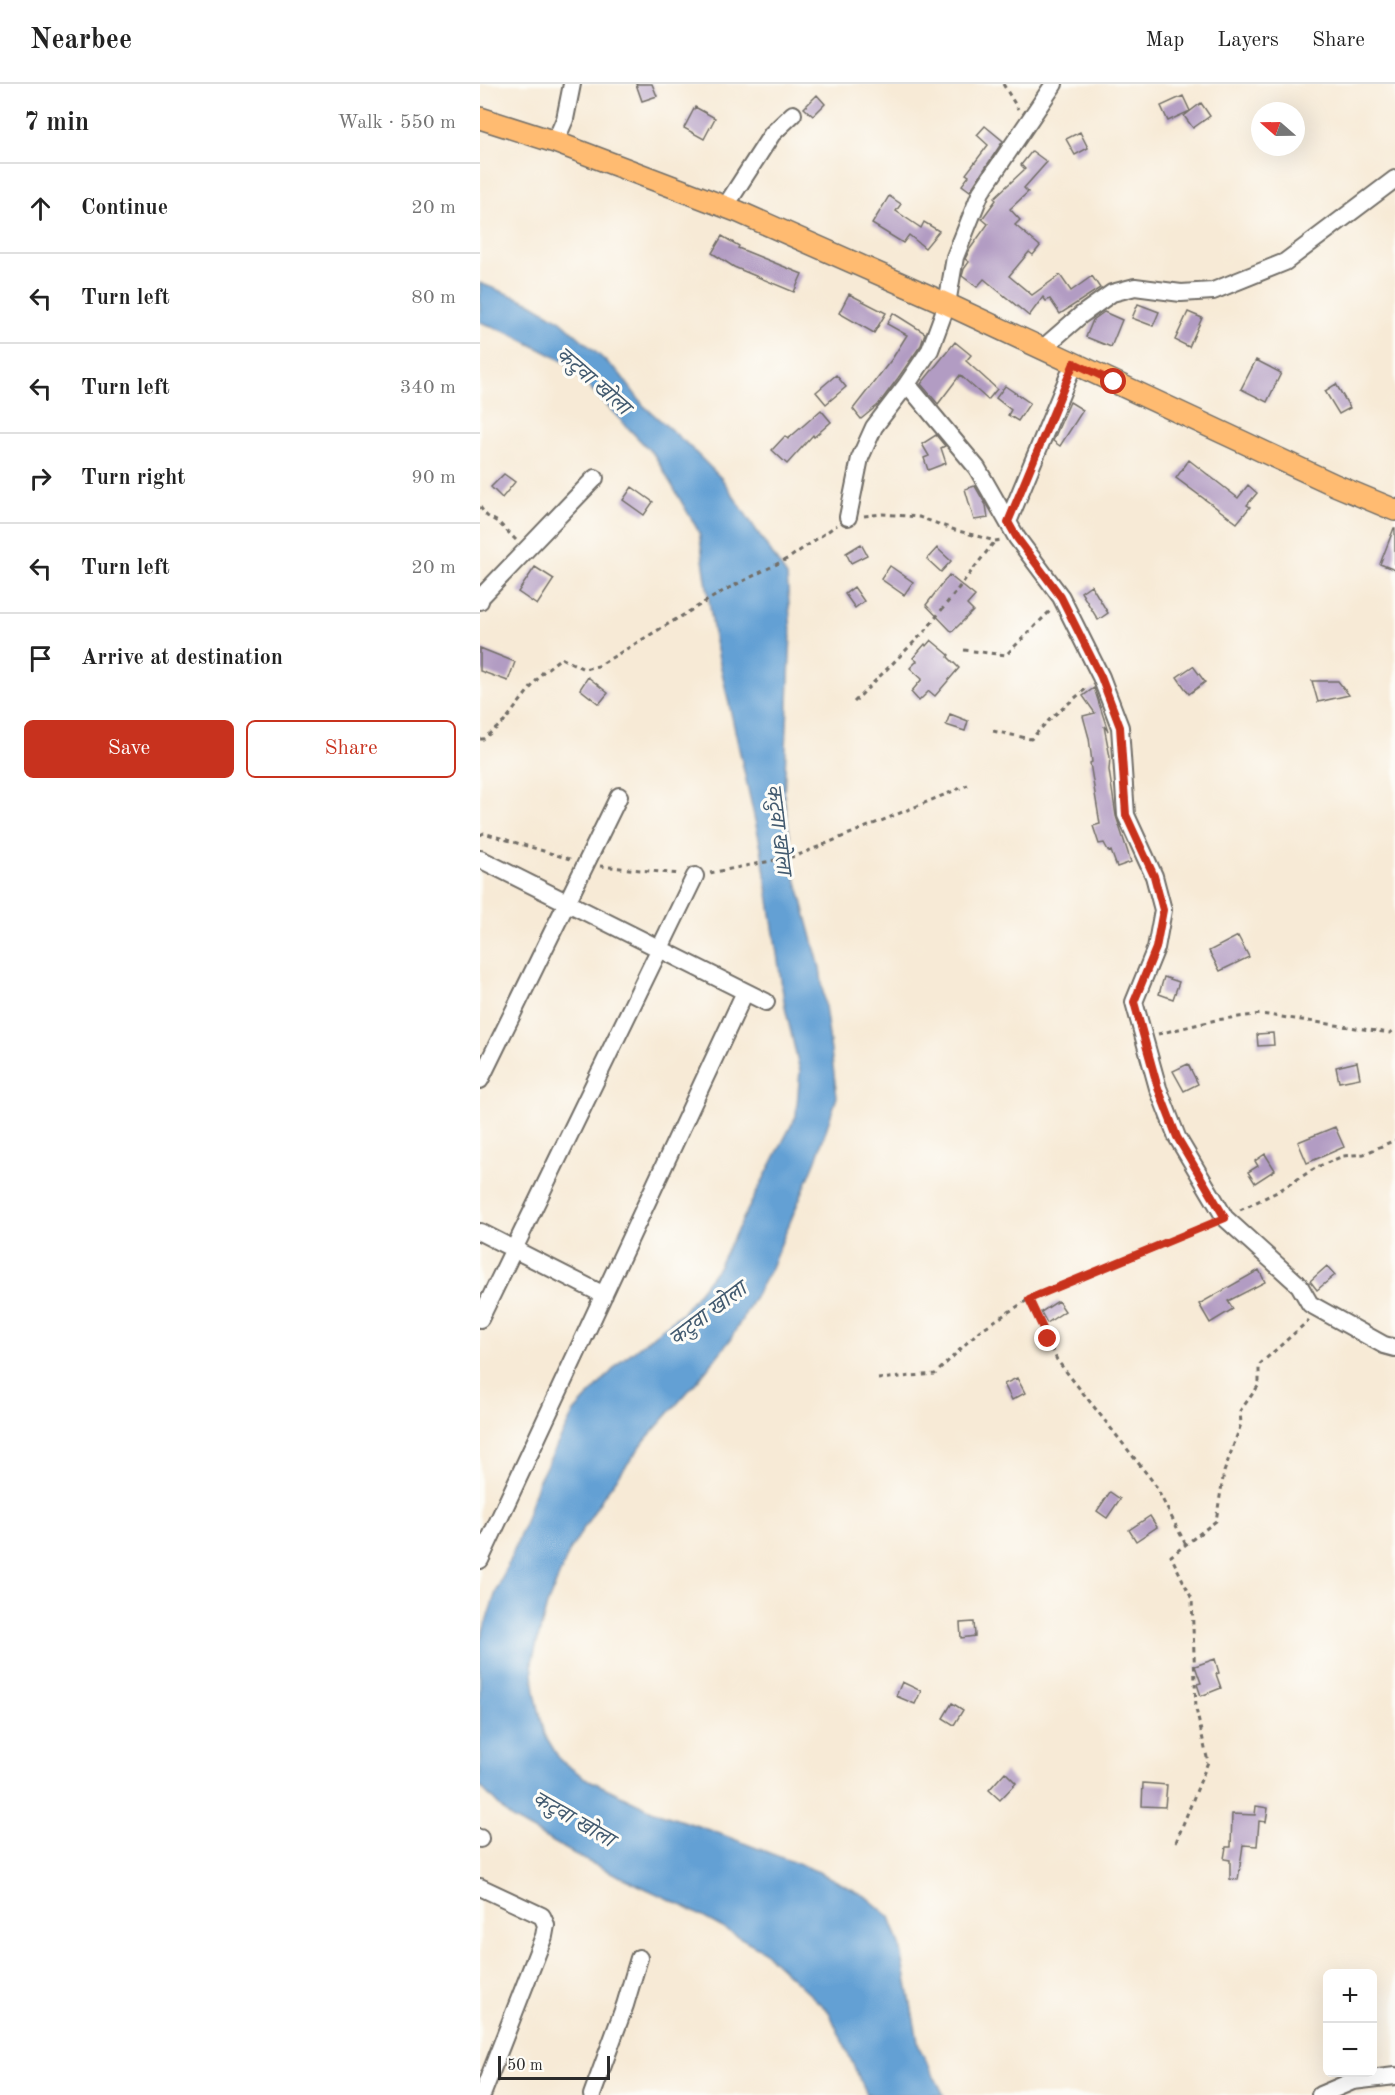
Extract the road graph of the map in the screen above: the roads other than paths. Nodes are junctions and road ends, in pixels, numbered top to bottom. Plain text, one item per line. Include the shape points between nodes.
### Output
1 (572, 84) edge
2 (1054, 84) edge
3 (793, 114) dead end
4 (480, 118) edge
5 (555, 142) junction
6 (1395, 179) edge
7 (725, 207) junction
8 (947, 304) junction
9 (1043, 348) junction
10 (1074, 363) junction
11 (907, 384) junction
12 (595, 478) dead end
13 (1395, 510) edge
14 (848, 517) road end
15 (1008, 522) junction
16 (480, 601) edge
17 (619, 796) dead end
18 (480, 859) edge
19 (695, 876) road end
20 (567, 903) junction
21 (658, 949) junction
22 (745, 992) junction
23 (766, 1002) dead end
24 (480, 1080) edge
25 (480, 1232) edge
26 (514, 1249) junction
27 (604, 1295) junction
28 (480, 1319) edge
29 (1395, 1348) edge
30 (480, 1560) edge
31 (480, 1887) edge
32 (639, 1958) dead end
33 (1395, 2076) edge
34 (482, 2095) edge
35 (592, 2095) edge
36 (1320, 2095) edge

1 - 5 street via 565,119
2 - 8 street via 981,192 955,257
3 - 7 street via 772,134
4 - 5 main road
5 - 7 main road
6 - 9 street via 1285,262 1213,291 1181,293 1136,287 1112,293
7 - 8 main road
8 - 9 main road
8 - 11 street via 930,350
9 - 10 main road
10 - 13 main road
10 - 15 street
11 - 14 street via 874,427 860,458
11 - 15 street via 977,468
12 - 16 street
15 - 29 street via 1061,597 1101,677 1120,727 1126,815 1154,876 1163,910 1156,948 1134,1002 1158,1088 1177,1137 1225,1218 1299,1285 1310,1304
17 - 20 street
18 - 20 street
19 - 21 street
20 - 21 street
20 - 24 street
21 - 22 street
21 - 26 street
22 - 23 street
22 - 27 street
25 - 26 street
26 - 27 street
26 - 28 street
27 - 30 street
31 - 34 street via 542,1916 546,1925
32 - 35 street
33 - 36 street via 1353,2081

